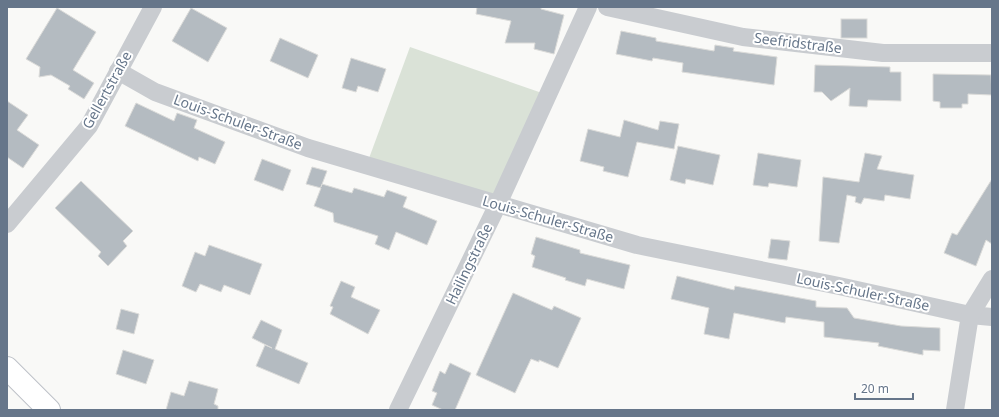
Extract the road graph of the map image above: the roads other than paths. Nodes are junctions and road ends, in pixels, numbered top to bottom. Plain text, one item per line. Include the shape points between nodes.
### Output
1 (154, 7) edge
2 (588, 7) edge
3 (607, 7) edge
4 (992, 53) edge
5 (118, 71) junction
6 (498, 204) junction
7 (7, 224) edge
8 (992, 279) edge
9 (970, 315) junction
10 (992, 317) edge
11 (7, 368) edge
12 (49, 410) edge
13 (398, 410) edge
14 (955, 410) edge

1 - 5 street, Gellertstraße
2 - 6 street, Hailingstraße
3 - 4 street, Seefridstraße via 742,37 883,53
5 - 6 street, Louis-Schuler-Straße via 155,92 308,148
5 - 7 street, Gellertstraße via 89,126
6 - 9 street, Louis-Schuler-Straße via 637,245
6 - 13 street, Hailingstraße
8 - 9 street
9 - 10 street, Louis-Schuler-Straße
9 - 14 street
11 - 12 street

